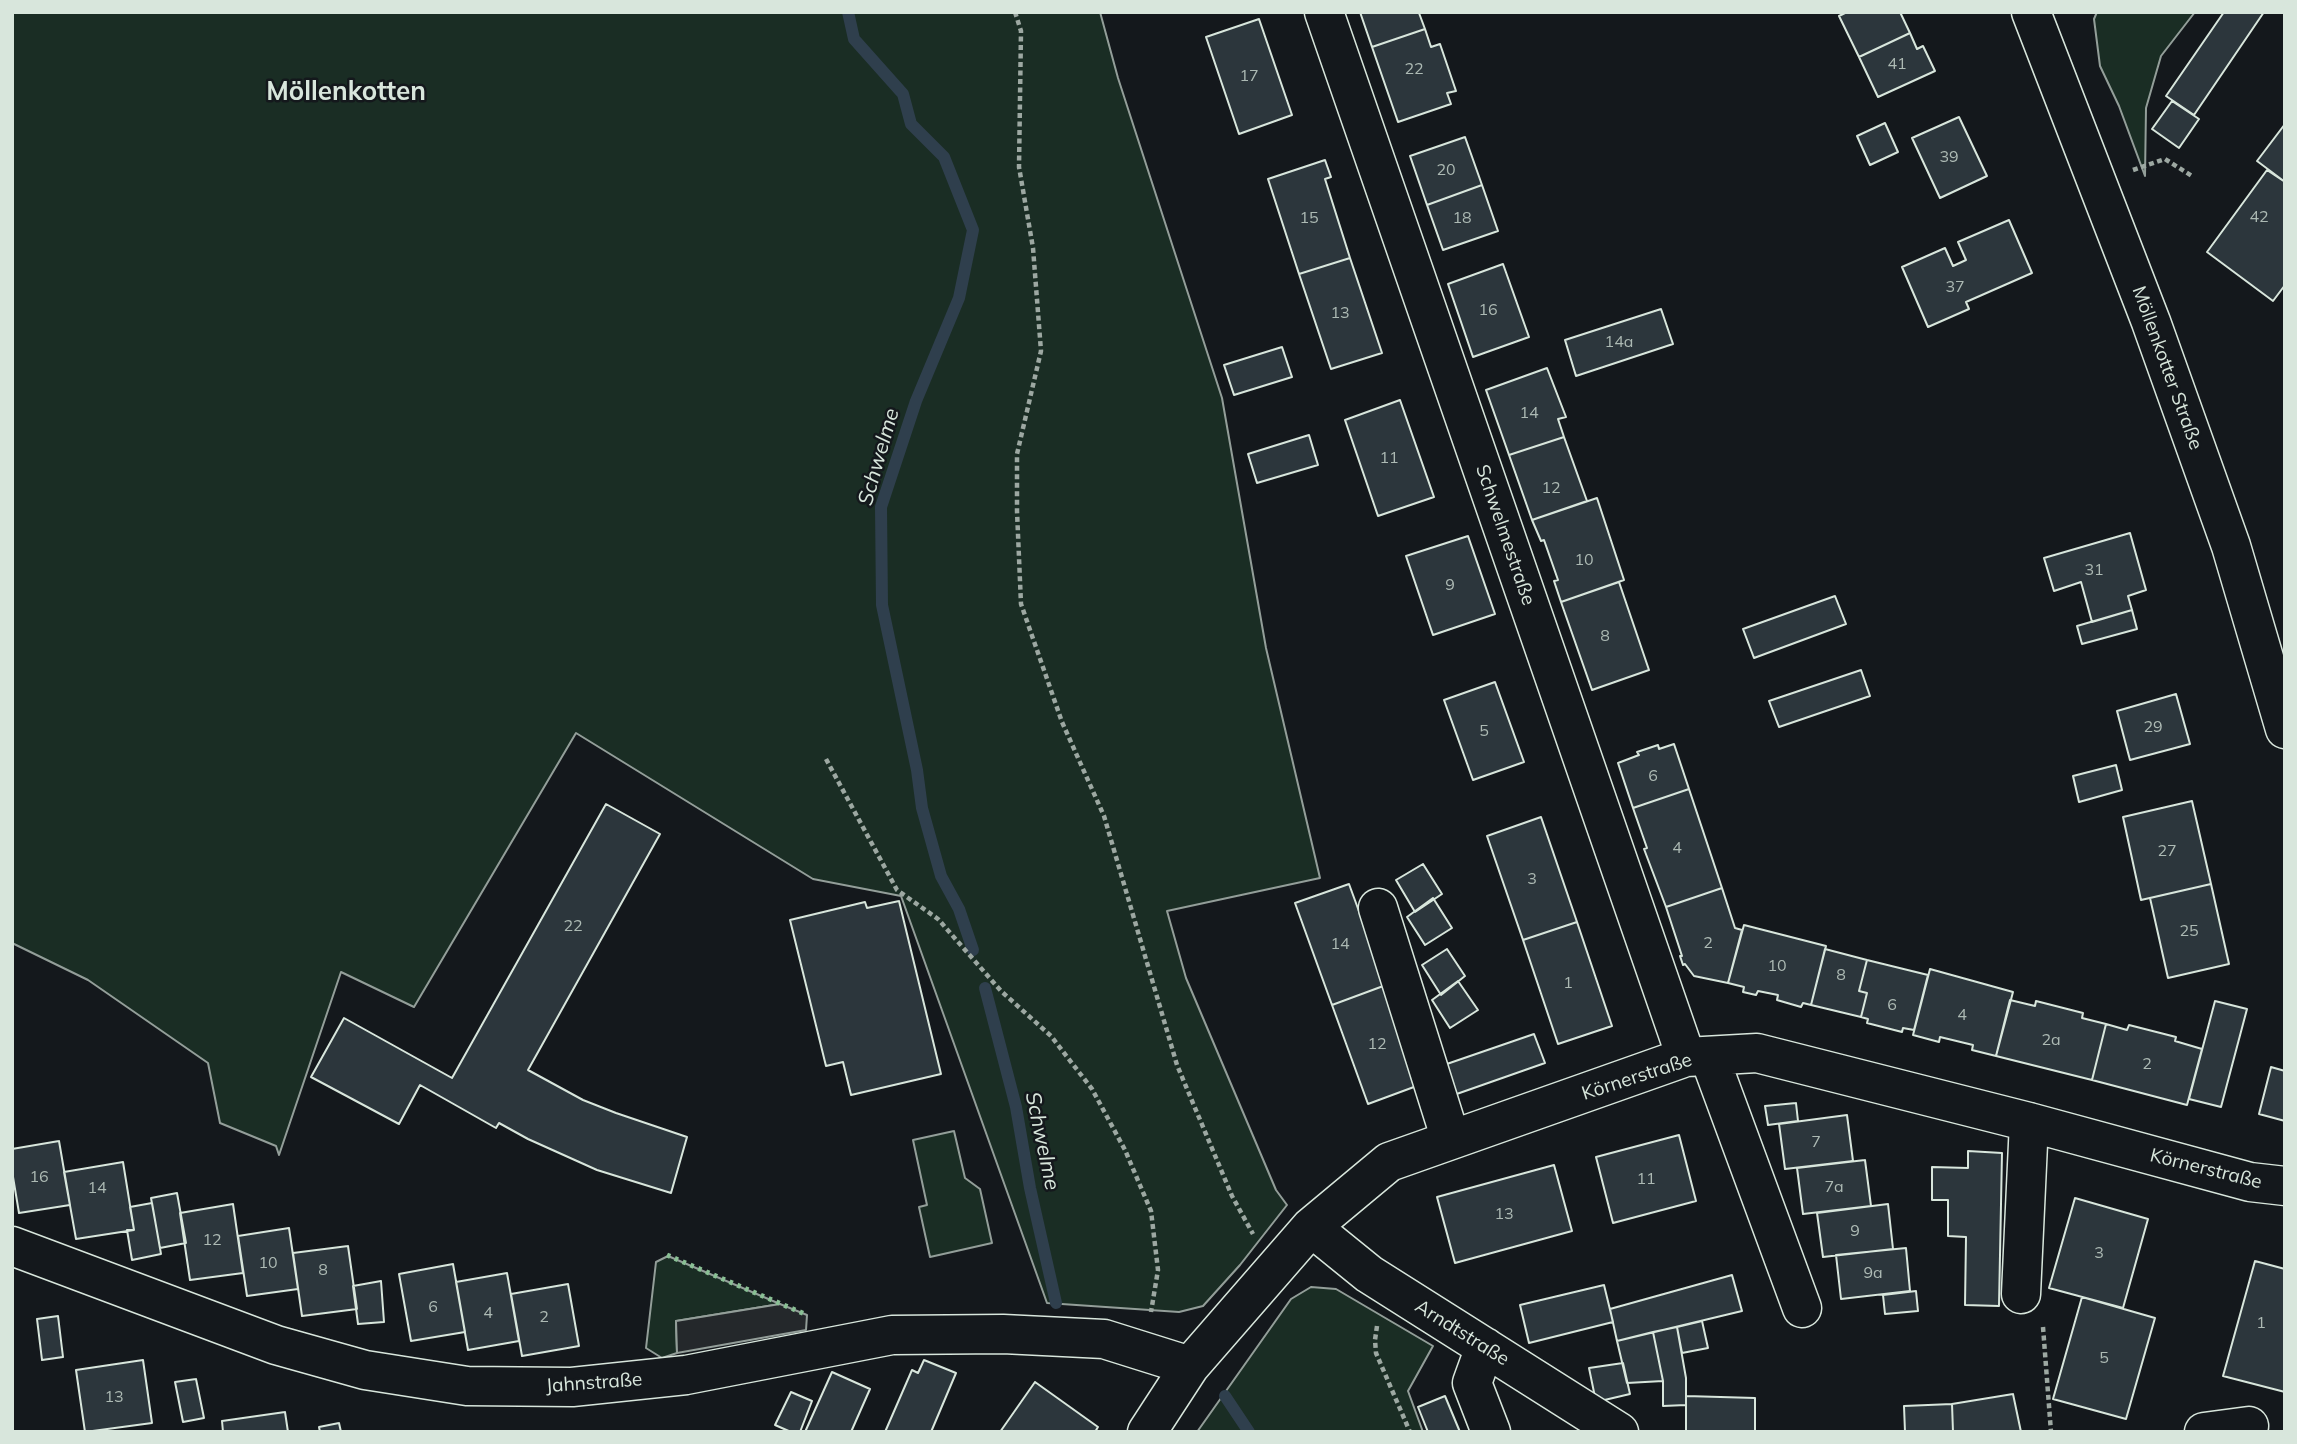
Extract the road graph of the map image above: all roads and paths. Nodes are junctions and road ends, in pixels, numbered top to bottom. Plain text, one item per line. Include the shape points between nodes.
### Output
1 (1015, 12) edge
2 (1324, 12) edge
3 (2031, 12) edge
4 (2192, 176) dead end
5 (2096, 184) junction
6 (2285, 729) edge
7 (826, 759) dead end
8 (1378, 908) dead end
9 (1698, 1057) junction
10 (2029, 1122) junction
11 (1451, 1140) junction
12 (2285, 1186) edge
13 (1311, 1227) junction
14 (12, 1246) edge
15 (1273, 1270) junction
16 (1394, 1290) junction
17 (2021, 1294) joint
18 (1802, 1308) dead end
19 (1485, 1348) junction
20 (1141, 1350) junction
21 (1190, 1366) junction
22 (2249, 1426) dead end
23 (1147, 1432) edge
24 (1409, 1432) edge
25 (1491, 1432) edge
26 (1619, 1432) edge
27 (2051, 1432) edge
28 (2204, 1432) edge

1 - 15 path via 1021,31 1019,167 1033,248 1041,351 1017,454 1021,604 1062,722 1104,816 1177,1065 1232,1196
2 - 9 street, Schwelmestraße
3 - 5 street, Möllenkotter Straße
4 - 5 path via 2165,159
5 - 6 street, Möllenkotter Straße via 2151,321 2231,546
7 - 20 path via 897,890 938,919 1002,991 1051,1037 1092,1089 1125,1150 1151,1211 1157,1270
8 - 11 street
9 - 10 street, Körnerstraße via 1757,1053
9 - 11 street, Körnerstraße
9 - 18 street, Schwelmestraße
10 - 12 street, Körnerstraße via 2250,1182
10 - 17 street
11 - 13 street, Körnerstraße via 1389,1162
13 - 15 street, Körnerstraße
13 - 16 street, Arndtstraße
14 - 20 street, Jahnstraße via 276,1345 365,1370 467,1386 572,1387 687,1375 892,1335 1104,1339
15 - 21 street, Körnerstraße
16 - 19 street, Arndtstraße
16 - 24 path via 1375,1340
17 - 27 path via 2040,1297
19 - 25 street via 1472,1383
19 - 26 street, Arndtstraße
20 - 21 street, Jahnstraße
21 - 23 street, Körnerstraße
22 - 28 street

